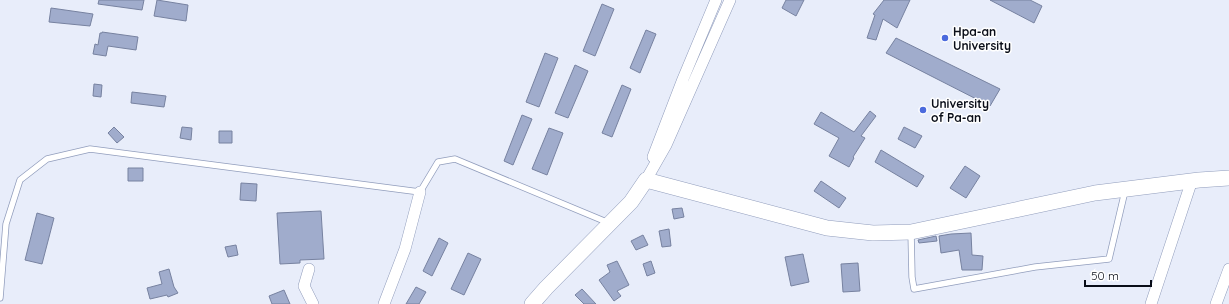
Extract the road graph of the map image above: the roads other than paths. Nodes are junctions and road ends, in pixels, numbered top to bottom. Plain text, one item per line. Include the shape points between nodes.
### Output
1 (716, 0) edge
2 (730, 0) edge
3 (682, 79) junction
4 (694, 83) junction
5 (1229, 178) edge
6 (646, 180) junction
7 (1192, 180) junction
8 (1126, 189) junction
9 (420, 192) junction
10 (610, 223) junction
11 (911, 232) junction
12 (309, 269) dead end
13 (1229, 269) edge
14 (0, 298) edge
15 (313, 304) edge
16 (384, 304) edge
17 (532, 304) edge
18 (1151, 304) edge
19 (1216, 304) edge

1 - 3 street
2 - 4 street
3 - 4 street
3 - 6 street
4 - 6 street
5 - 7 street
6 - 10 street via 631,202
6 - 11 street via 827,228 873,233
7 - 8 street
7 - 18 street
8 - 11 street via 1095,192
8 - 11 lane via 1109,259 1035,267 914,289
9 - 10 lane via 438,162 455,159
9 - 14 lane via 90,149 47,159 20,180 6,224
9 - 16 street via 405,249
10 - 17 street
12 - 15 street via 304,286
13 - 19 street

